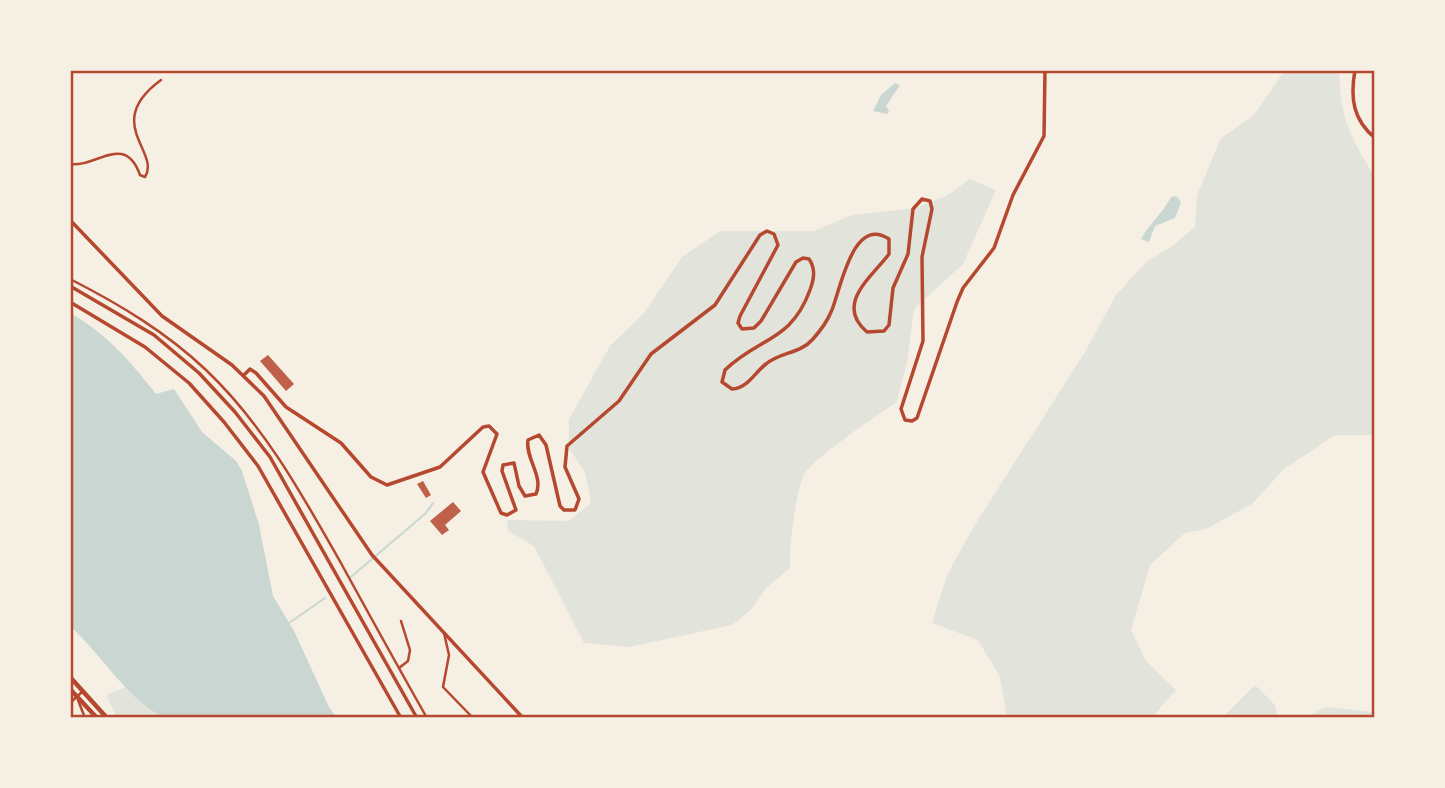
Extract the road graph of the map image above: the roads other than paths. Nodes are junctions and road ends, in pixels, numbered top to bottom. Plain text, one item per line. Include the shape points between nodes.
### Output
1 (1045, 70) edge
2 (1355, 70) edge
3 (161, 80) dead end
4 (1375, 138) edge
5 (70, 164) edge
6 (70, 220) edge
7 (70, 279) edge
8 (70, 286) edge
9 (70, 302) edge
10 (244, 375) junction
11 (401, 621) dead end
12 (444, 632) junction
13 (399, 668) junction
14 (70, 677) edge
15 (70, 689) edge
16 (83, 691) junction
17 (77, 697) junction
18 (70, 703) edge
19 (85, 718) edge
20 (97, 718) edge
21 (107, 718) edge
22 (401, 718) edge
23 (417, 718) edge
24 (427, 718) edge
25 (473, 718) edge
26 (523, 718) edge

1 - 10 street via 1044,136 1013,195 994,248 960,295 917,418 912,421 905,420 901,409 923,341 922,257 932,209 930,201 922,199 913,209 908,254 893,288 889,325 884,331 867,332 853,307 861,287 889,254 888,240 873,234 849,258 831,313 816,336 799,351 771,360 746,384 732,390 722,382 725,370 788,328 802,308 814,275 809,259 796,262 761,321 754,328 741,329 740,316 778,245 774,234 760,235 715,305 651,354 619,401 567,446 565,467 579,499 575,510 559,506 546,444 539,435 528,440 527,447 538,483 536,494 521,492 514,463 503,466 516,510 507,516 501,513 483,472 497,434 489,426 440,467 387,485 371,477 341,443 286,407 256,373 250,369
2 - 4 street via 1355,114
3 - 5 street via 143,93 133,124 148,166 145,177 130,159 117,153
6 - 10 street via 162,317
7 - 13 street via 160,332 207,370 243,411 279,457
8 - 23 street via 153,335 199,373 235,412 270,457
9 - 22 street via 145,347 189,383 224,422 258,466
10 - 12 street via 281,418 372,555
11 - 13 street via 410,650 408,662
12 - 25 street via 449,655 443,688
12 - 26 street
13 - 24 street
14 - 16 highway
15 - 17 highway
16 - 17 street
16 - 21 highway
17 - 18 street
17 - 19 street
17 - 20 highway

